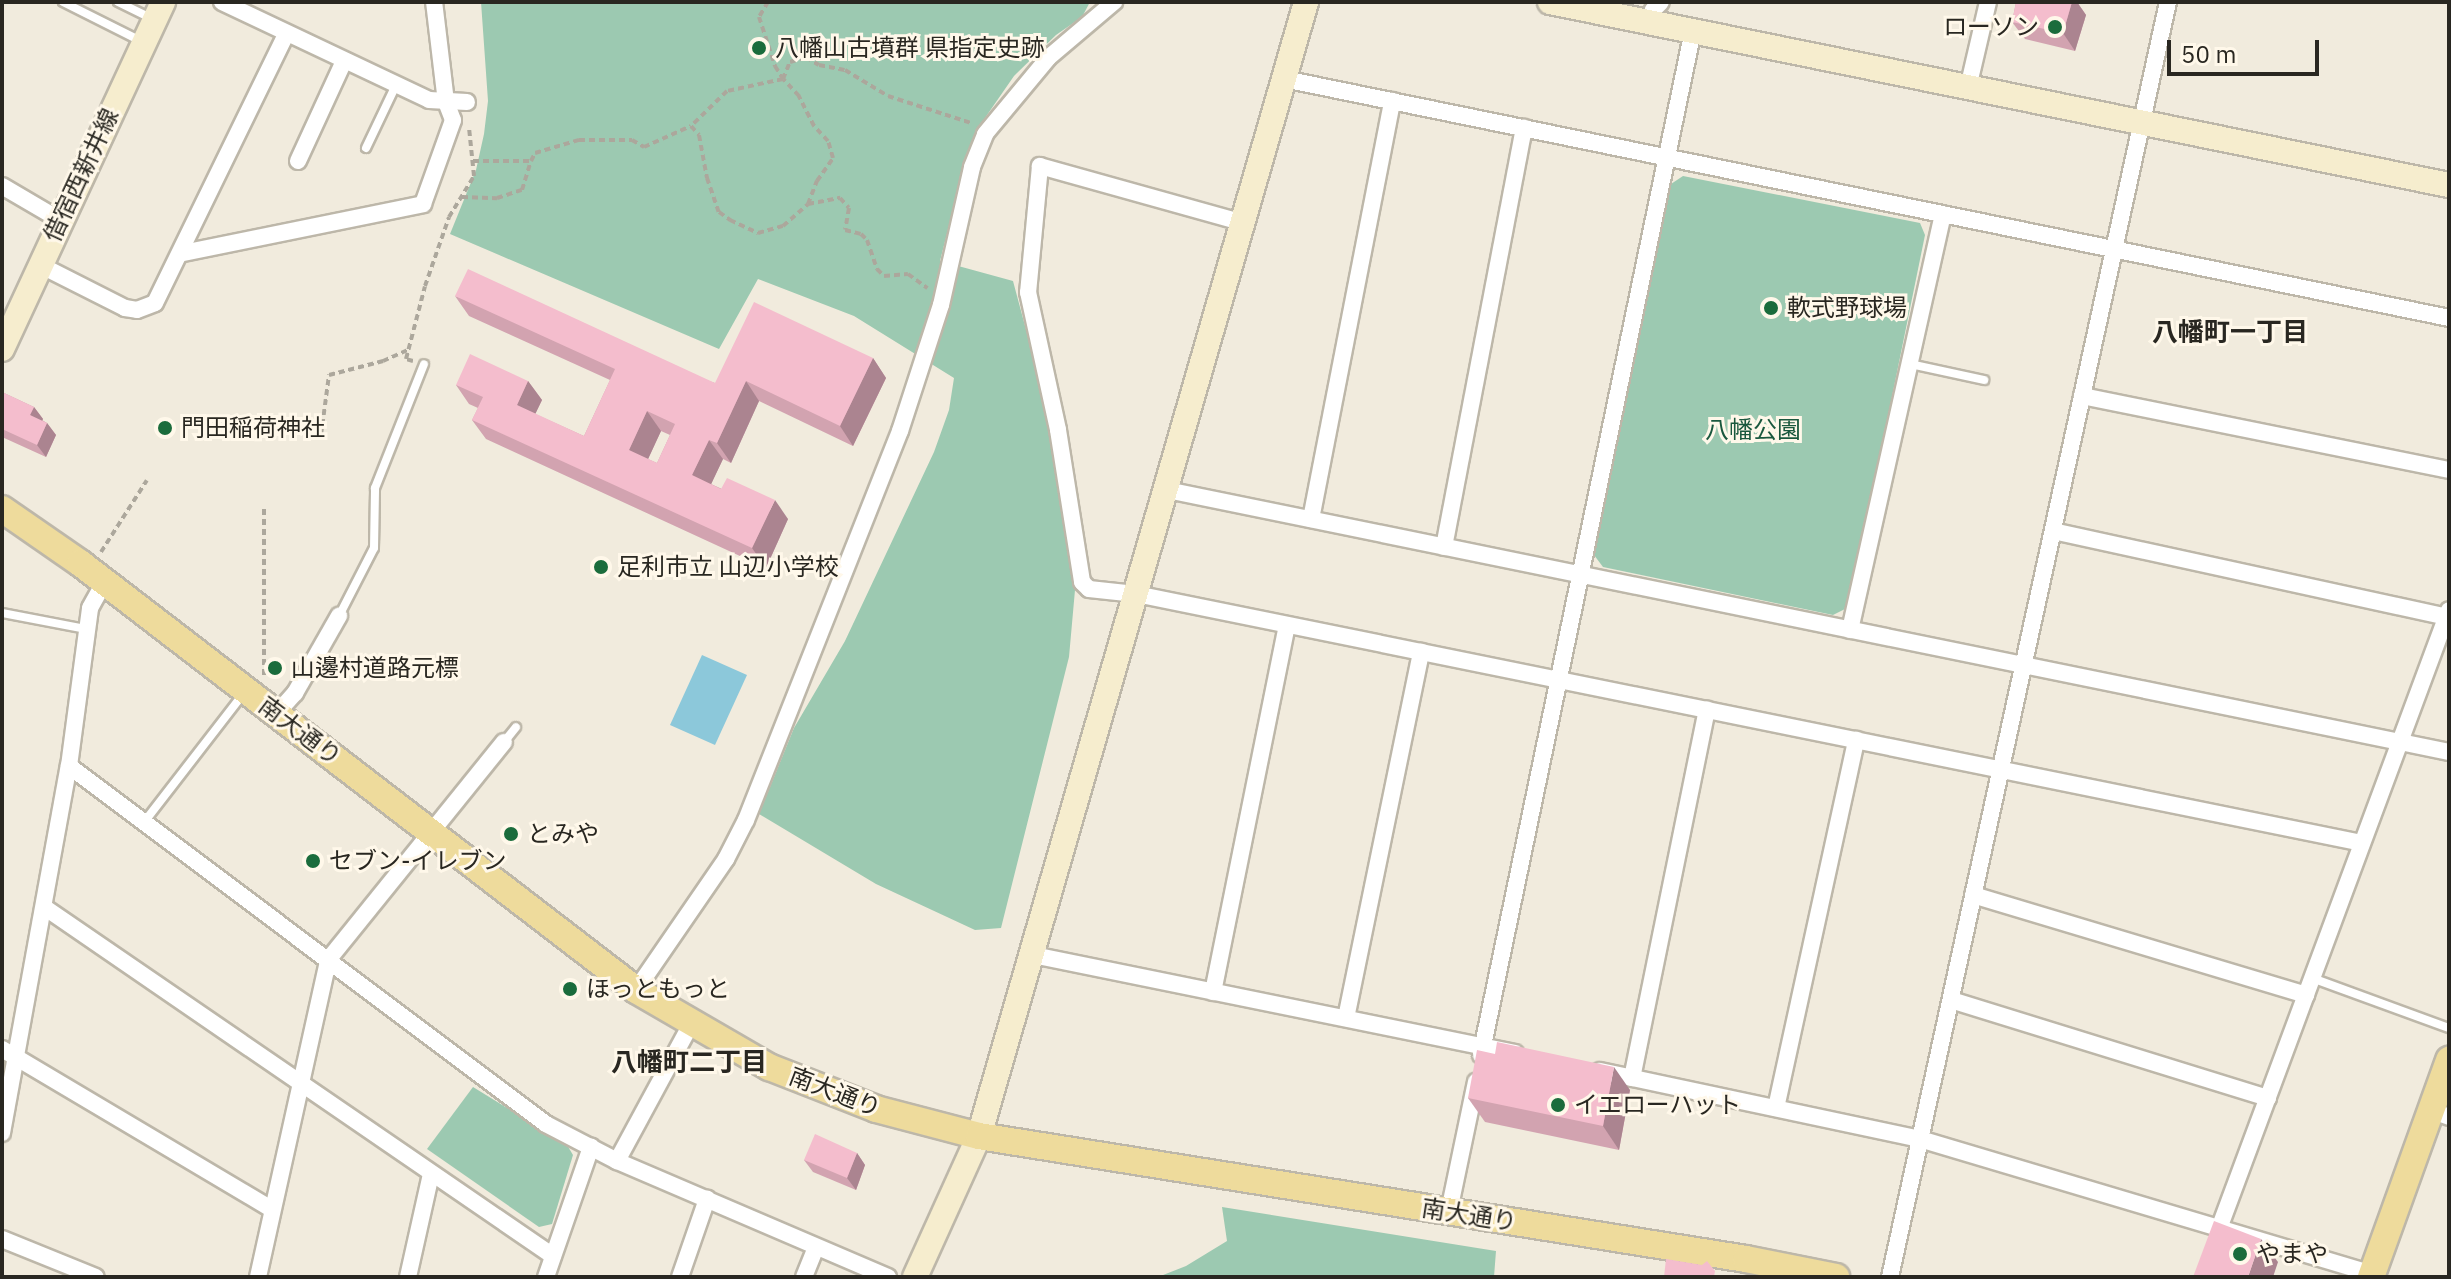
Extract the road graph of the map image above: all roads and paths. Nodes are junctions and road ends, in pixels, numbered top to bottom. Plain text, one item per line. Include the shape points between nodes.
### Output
1 (63, 2) edge
2 (118, 2) edge
3 (222, 2) edge
4 (434, 2) edge
5 (768, 2) edge
6 (1114, 2) edge
7 (1306, 2) edge
8 (1550, 2) edge
9 (1988, 2) edge
10 (2168, 2) edge
11 (1654, 9) edge
12 (158, 11) edge
13 (1693, 30) junction
14 (286, 34) junction
15 (143, 42) junction
16 (344, 61) junction
17 (783, 79) junction
18 (1284, 79) junction
19 (396, 85) junction
20 (1968, 88) junction
21 (1392, 101) junction
22 (446, 102) junction
23 (467, 102) joint
24 (2142, 123) junction
25 (691, 126) junction
26 (1524, 128) junction
27 (988, 130) junction
28 (366, 148) dead end
29 (1667, 157) junction
30 (298, 161) dead end
31 (473, 161) junction
32 (531, 161) junction
33 (2449, 185) edge
34 (2, 186) edge
35 (462, 197) junction
36 (808, 204) junction
37 (1943, 214) junction
38 (60, 220) junction
39 (1244, 223) junction
40 (2114, 249) junction
41 (183, 253) junction
42 (40, 265) junction
43 (941, 305) junction
44 (2449, 318) edge
45 (5, 336) edge
46 (408, 350) junction
47 (424, 364) joint
48 (1910, 364) junction
49 (1984, 380) dead end
50 (2082, 396) junction
51 (321, 435) dead end
52 (2449, 470) edge
53 (147, 480) dead end
54 (1167, 490) junction
55 (2, 509) edge
56 (264, 509) dead end
57 (1311, 519) junction
58 (2053, 531) junction
59 (1444, 547) junction
60 (101, 552) dead end
61 (1580, 575) junction
62 (104, 583) junction
63 (1136, 594) junction
64 (2, 613) edge
65 (2448, 614) edge
66 (339, 616) joint
67 (1287, 625) junction
68 (86, 629) junction
69 (1850, 630) junction
70 (1421, 652) junction
71 (2023, 666) junction
72 (1559, 680) junction
73 (255, 683) junction
74 (1707, 710) junction
75 (277, 713) junction
76 (516, 727) dead end
77 (1856, 740) junction
78 (504, 742) joint
79 (2400, 742) junction
80 (2449, 752) edge
81 (69, 766) junction
82 (2001, 770) junction
83 (145, 821) junction
84 (432, 832) junction
85 (2362, 843) junction
86 (1973, 895) junction
87 (44, 907) junction
88 (1033, 955) junction
89 (328, 960) junction
90 (2312, 978) junction
91 (636, 990) junction
92 (1213, 992) junction
93 (2306, 995) junction
94 (1951, 1000) junction
95 (1346, 1018) junction
96 (691, 1024) junction
97 (2449, 1028) edge
98 (1483, 1046) junction
99 (8, 1053) edge
100 (1528, 1056) edge
101 (2449, 1060) edge
102 (1587, 1068) edge
103 (1632, 1078) junction
104 (299, 1081) junction
105 (2268, 1098) junction
106 (1776, 1108) junction
107 (2440, 1114) edge
108 (2, 1133) edge
109 (979, 1136) junction
110 (1920, 1139) junction
111 (591, 1147) junction
112 (617, 1161) junction
113 (431, 1174) junction
114 (707, 1199) junction
115 (272, 1209) junction
116 (1449, 1211) junction
117 (2220, 1226) junction
118 (2, 1239) edge
119 (816, 1247) junction
120 (553, 1256) junction
121 (1745, 1268) edge
122 (2371, 1275) edge
123 (96, 1277) edge
124 (258, 1277) edge
125 (408, 1277) edge
126 (546, 1277) edge
127 (680, 1277) edge
128 (804, 1277) edge
129 (888, 1277) edge
130 (915, 1277) edge
131 (1836, 1277) edge
132 (1890, 1277) edge

1 - 15 lane
2 - 12 lane
3 - 14 street
4 - 22 street
5 - 17 path via 759,17
6 - 27 street via 1048,58
7 - 18 street
8 - 11 street
9 - 20 street
10 - 24 street
11 - 13 street
12 - 15 street, 借宿西新井線
13 - 20 street
13 - 29 street
14 - 16 street
14 - 41 street
15 - 38 street, 借宿西新井線
16 - 19 street
16 - 30 street
17 - 25 path via 727,91
17 - 27 path via 790,62 806,57 845,70 888,96
17 - 36 path via 828,141 833,158
18 - 21 street
18 - 39 street
19 - 22 street
19 - 28 lane
20 - 24 street
21 - 26 street
21 - 57 street
22 - 23 street
22 - 41 street via 453,120 423,204
23 - 31 path
24 - 33 street
24 - 40 street
25 - 32 path via 644,147 632,140 579,140 535,153
25 - 36 path via 699,135 719,212 730,220 758,233 783,226
26 - 29 street
26 - 59 street
27 - 43 street via 972,167
29 - 37 street
29 - 61 street
31 - 32 path
31 - 35 path via 474,176
32 - 35 path via 522,190 497,198
34 - 38 street
35 - 46 path via 449,217
36 - 43 path via 840,198 849,208 845,230 867,240 877,269 884,276 908,274
37 - 40 street
37 - 48 street
38 - 42 street, 借宿西新井線
39 - 54 street
39 - 63 street via 1040,166 1028,292 1058,430 1082,582 1089,589
40 - 44 street
40 - 50 street
41 - 42 street via 155,303 137,310
42 - 45 street, 借宿西新井線
43 - 91 street via 900,431 746,820 726,859
46 - 47 path via 406,359
46 - 51 path via 329,375
47 - 66 lane via 375,488 374,548
48 - 49 lane
48 - 69 street
50 - 52 street
50 - 58 street
53 - 60 path
54 - 57 street
54 - 63 street
55 - 62 main road, 南大通り
56 - 73 path
57 - 59 street
58 - 65 street
58 - 71 street
59 - 61 street
61 - 69 street
61 - 72 street
62 - 68 street
62 - 73 main road, 南大通り
63 - 67 street
63 - 88 street
64 - 68 lane
65 - 79 street
66 - 75 street via 295,693
67 - 70 street
67 - 92 street
68 - 81 street
69 - 71 street
70 - 72 street
70 - 95 street
71 - 79 street
71 - 82 street
72 - 74 street
72 - 98 street
73 - 75 main road, 南大通り
73 - 83 lane
74 - 77 street
74 - 103 street
75 - 84 main road, 南大通り
76 - 78 lane
77 - 82 street
77 - 106 street
78 - 84 street
79 - 80 street
79 - 85 street
81 - 83 street
81 - 87 street
82 - 85 street
82 - 86 street
83 - 89 street
84 - 89 street
84 - 91 main road, 南大通り
85 - 90 street
86 - 93 street
86 - 94 street
87 - 99 street
87 - 104 street
88 - 92 street
88 - 109 street
89 - 104 street
89 - 111 street via 546,1124
90 - 93 street
90 - 97 lane
91 - 96 main road, 南大通り
92 - 95 street
93 - 105 street
94 - 105 street
94 - 110 street
95 - 98 street
96 - 109 main road, 南大通り via 809,1083 876,1109
96 - 112 street
98 - 100 street
98 - 116 street
99 - 108 street
99 - 115 street
101 - 107 main road
102 - 103 street
103 - 106 street
104 - 113 street
104 - 115 street
105 - 117 street
106 - 110 street
107 - 122 main road
109 - 116 main road, 南大通り
109 - 130 street
110 - 117 street
110 - 132 street
111 - 112 street
111 - 120 street
112 - 114 street
113 - 120 street
113 - 125 street
114 - 119 street
114 - 127 street
115 - 124 street
116 - 121 main road, 南大通り
117 - 122 street
118 - 123 street
119 - 128 street
119 - 129 street
120 - 126 street
121 - 131 main road, 南大通り

